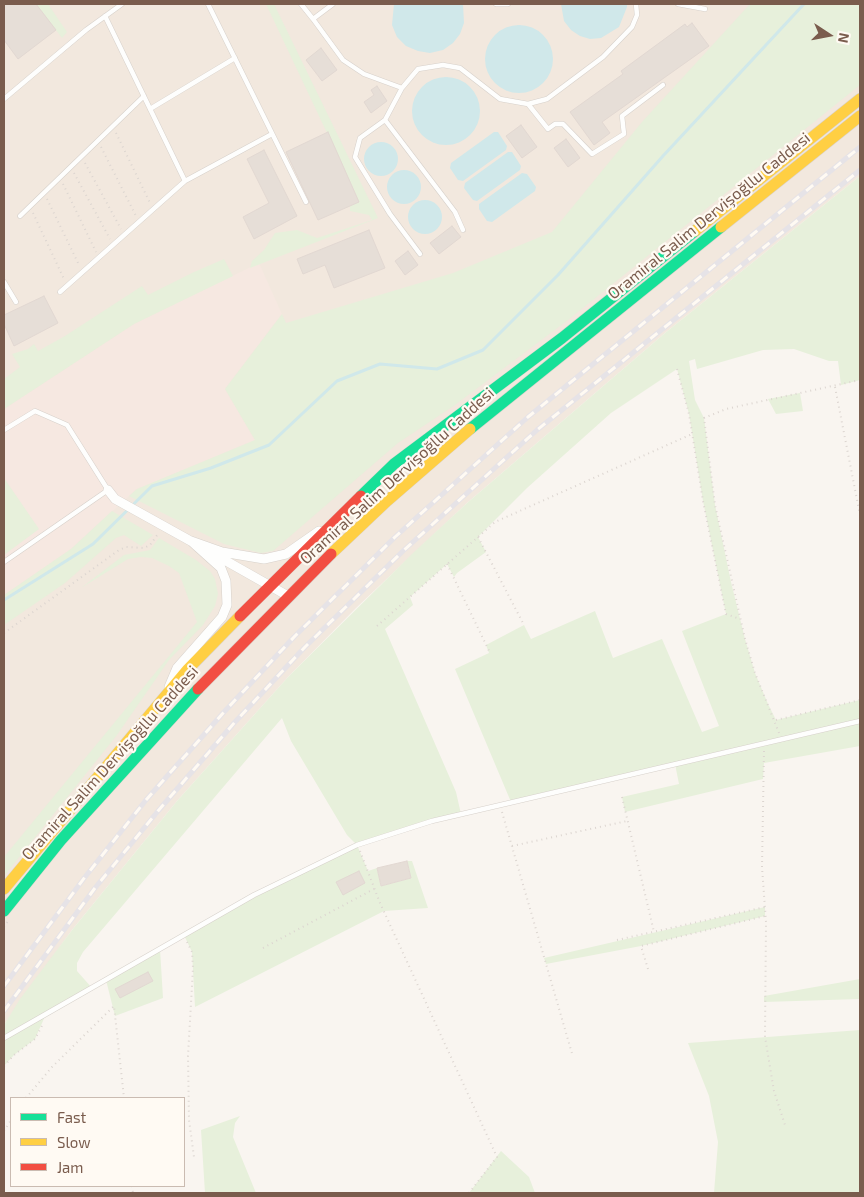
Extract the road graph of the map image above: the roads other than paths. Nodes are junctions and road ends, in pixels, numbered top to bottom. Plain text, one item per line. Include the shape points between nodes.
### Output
1 (122, 4) edge
2 (208, 4) edge
3 (301, 4) edge
4 (333, 4) edge
5 (496, 4) edge
6 (508, 4) edge
7 (636, 4) edge
8 (678, 4) edge
9 (704, 9) dead end
10 (105, 16) junction
11 (312, 19) junction
12 (235, 58) junction
13 (663, 84) dead end
14 (402, 88) junction
15 (144, 96) junction
16 (4, 99) edge
17 (860, 99) edge
18 (528, 104) junction
19 (150, 109) junction
20 (860, 116) edge
21 (385, 120) junction
22 (272, 134) junction
23 (185, 181) junction
24 (306, 202) dead end
25 (20, 216) dead end
26 (463, 230) dead end
27 (420, 254) dead end
28 (4, 282) edge
29 (60, 292) dead end
30 (16, 302) dead end
31 (4, 430) edge
32 (108, 490) junction
33 (341, 515) junction
34 (192, 541) junction
35 (4, 562) edge
36 (270, 585) junction
37 (288, 596) junction
38 (165, 697) junction
39 (860, 721) edge
40 (4, 889) edge
41 (8, 913) edge
42 (4, 1038) edge

1 - 10 lane
2 - 12 lane
3 - 11 lane
4 - 11 lane
5 - 6 lane
7 - 18 lane via 637,15 632,27 603,57 547,99
8 - 9 lane
10 - 15 lane
10 - 16 lane
11 - 14 lane via 332,48 350,66
12 - 19 lane
12 - 22 lane
13 - 18 lane via 622,116 624,134 596,154 589,153 563,124 548,129
14 - 18 lane via 418,69 452,66 467,72 500,99
14 - 21 lane
15 - 19 lane
15 - 25 lane
17 - 33 main road, Oramiral Salim Dervişoğllu Caddesi via 562,338 394,464
19 - 23 lane
20 - 37 main road, Oramiral Salim Dervişoğllu Caddesi via 459,438
21 - 26 lane via 455,212
21 - 27 lane via 360,138 355,157 390,214
22 - 23 lane
22 - 24 lane
23 - 29 lane
28 - 30 lane
31 - 32 lane via 35,411 67,425
32 - 34 street via 114,499
32 - 35 lane
33 - 34 street via 286,554 275,557 236,555
33 - 36 main road, Oramiral Salim Dervişoğllu Caddesi
34 - 36 street
34 - 38 street via 221,568 226,581 227,605 222,617 177,668
36 - 37 street
36 - 38 main road, Oramiral Salim Dervişoğllu Caddesi
37 - 41 main road, Oramiral Salim Dervişoğllu Caddesi via 203,683 67,832
38 - 40 main road, Oramiral Salim Dervişoğllu Caddesi
39 - 42 lane via 432,820 357,844 268,887

